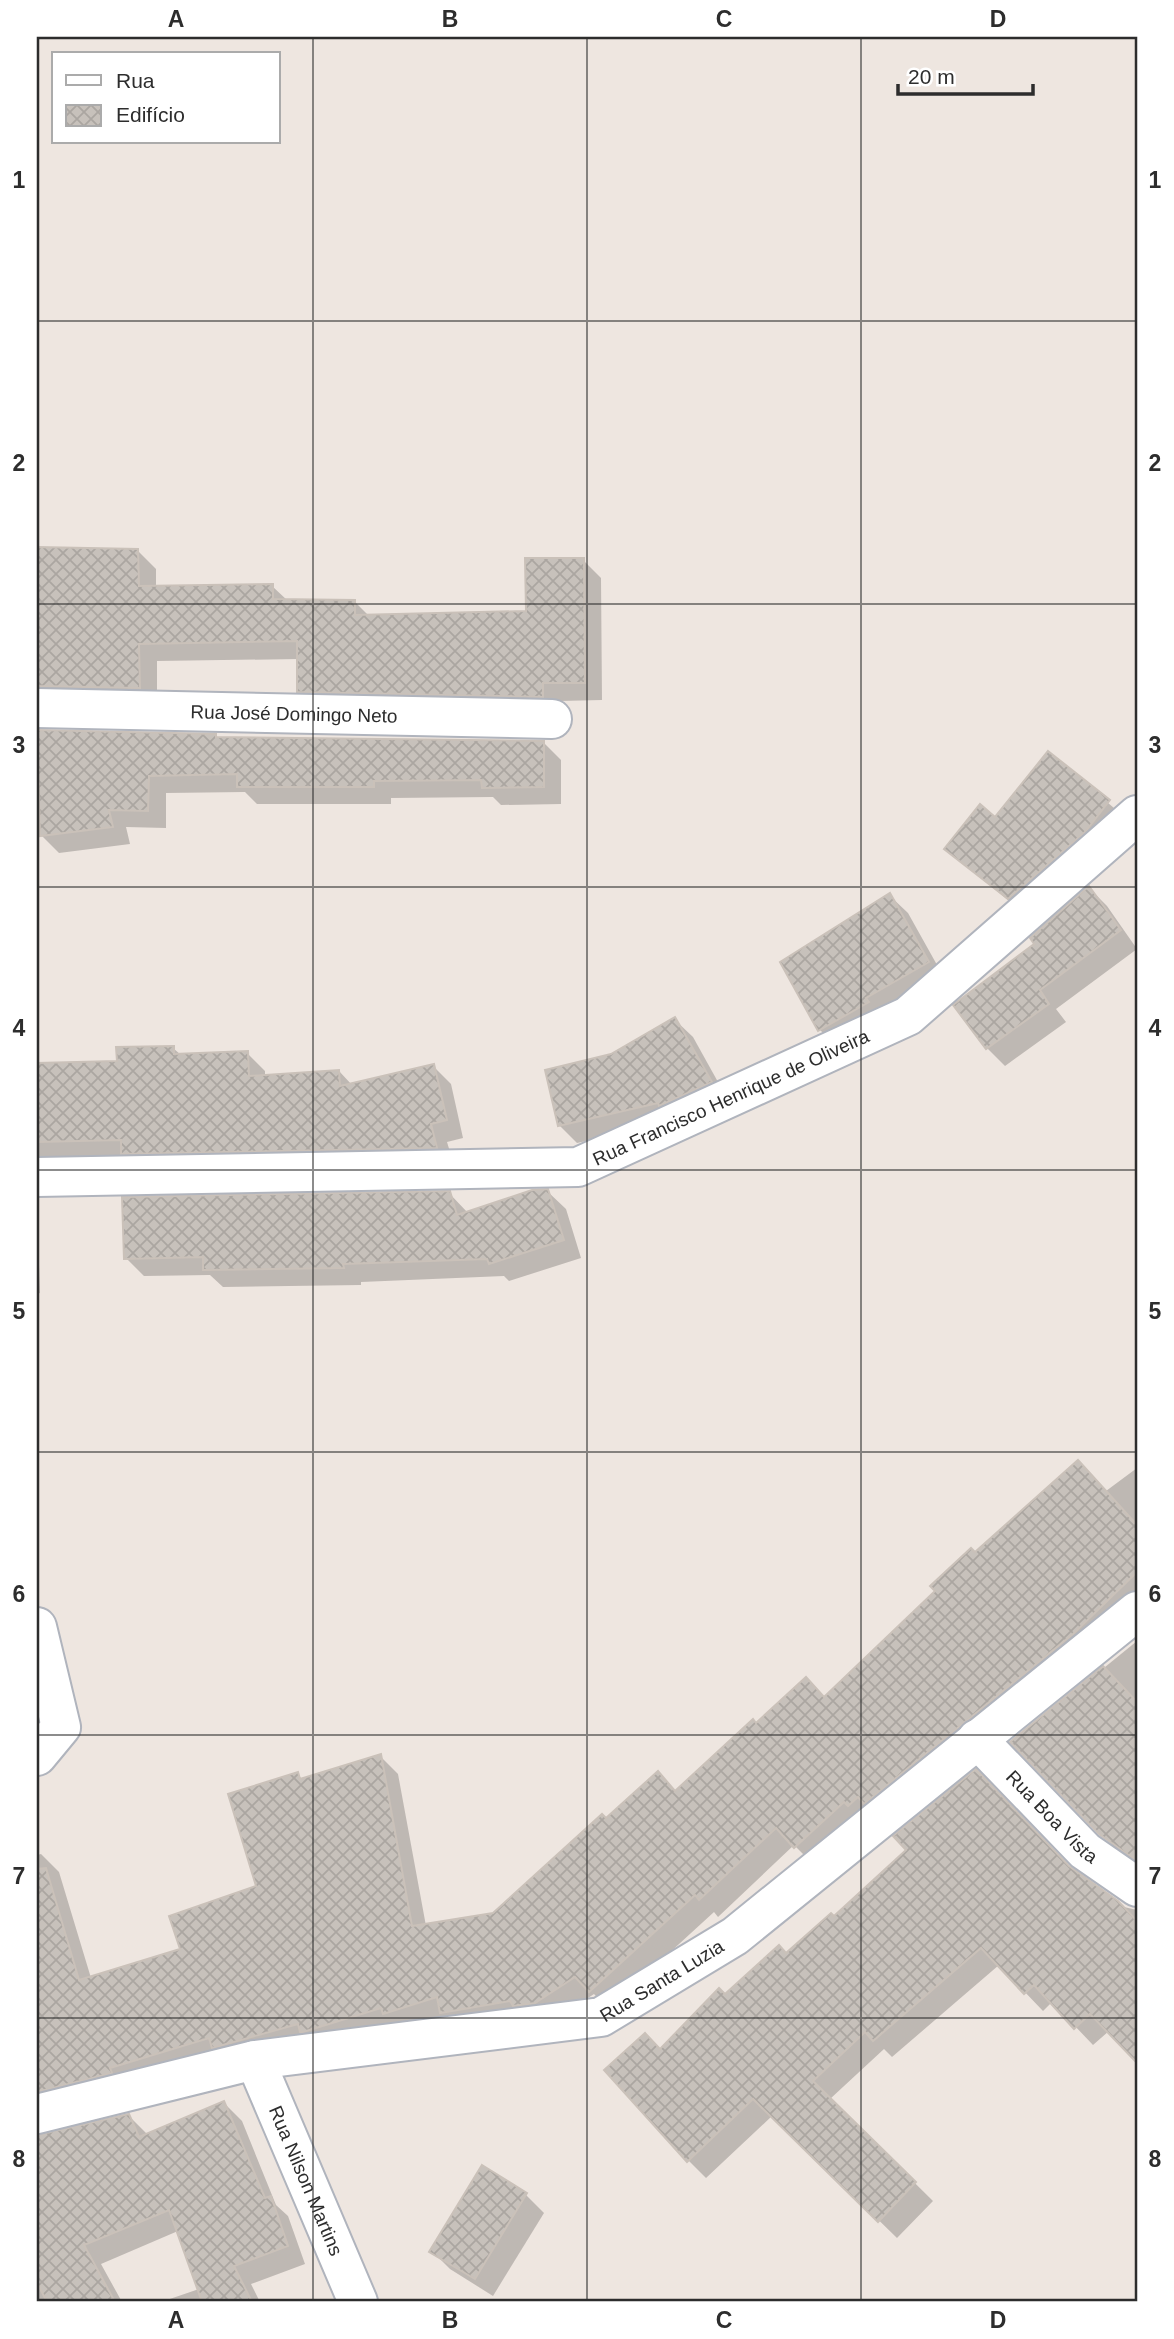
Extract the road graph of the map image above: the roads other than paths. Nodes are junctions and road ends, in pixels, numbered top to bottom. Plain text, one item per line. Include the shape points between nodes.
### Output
1 (37, 708) edge
2 (552, 719) dead end
3 (1137, 815) edge
4 (37, 1177) edge
5 (1137, 1611) edge
6 (37, 1627) edge
7 (977, 1739) junction
8 (37, 1756) edge
9 (1137, 1887) edge
10 (255, 2060) junction
11 (37, 2114) edge
12 (358, 2302) edge

1 - 2 street, Rua José Domingo Neto
3 - 4 street, Rua Francisco Henrique de Oliveira via 908,1016 578,1167
5 - 7 street, Rua Santa Luzia
6 - 8 street via 61,1727
7 - 9 street, Rua Boa Vista via 1085,1851
7 - 10 street, Rua Santa Luzia via 736,1936 601,2017
10 - 11 street, Rua Santa Luzia
10 - 12 street, Rua Nilson Martins

